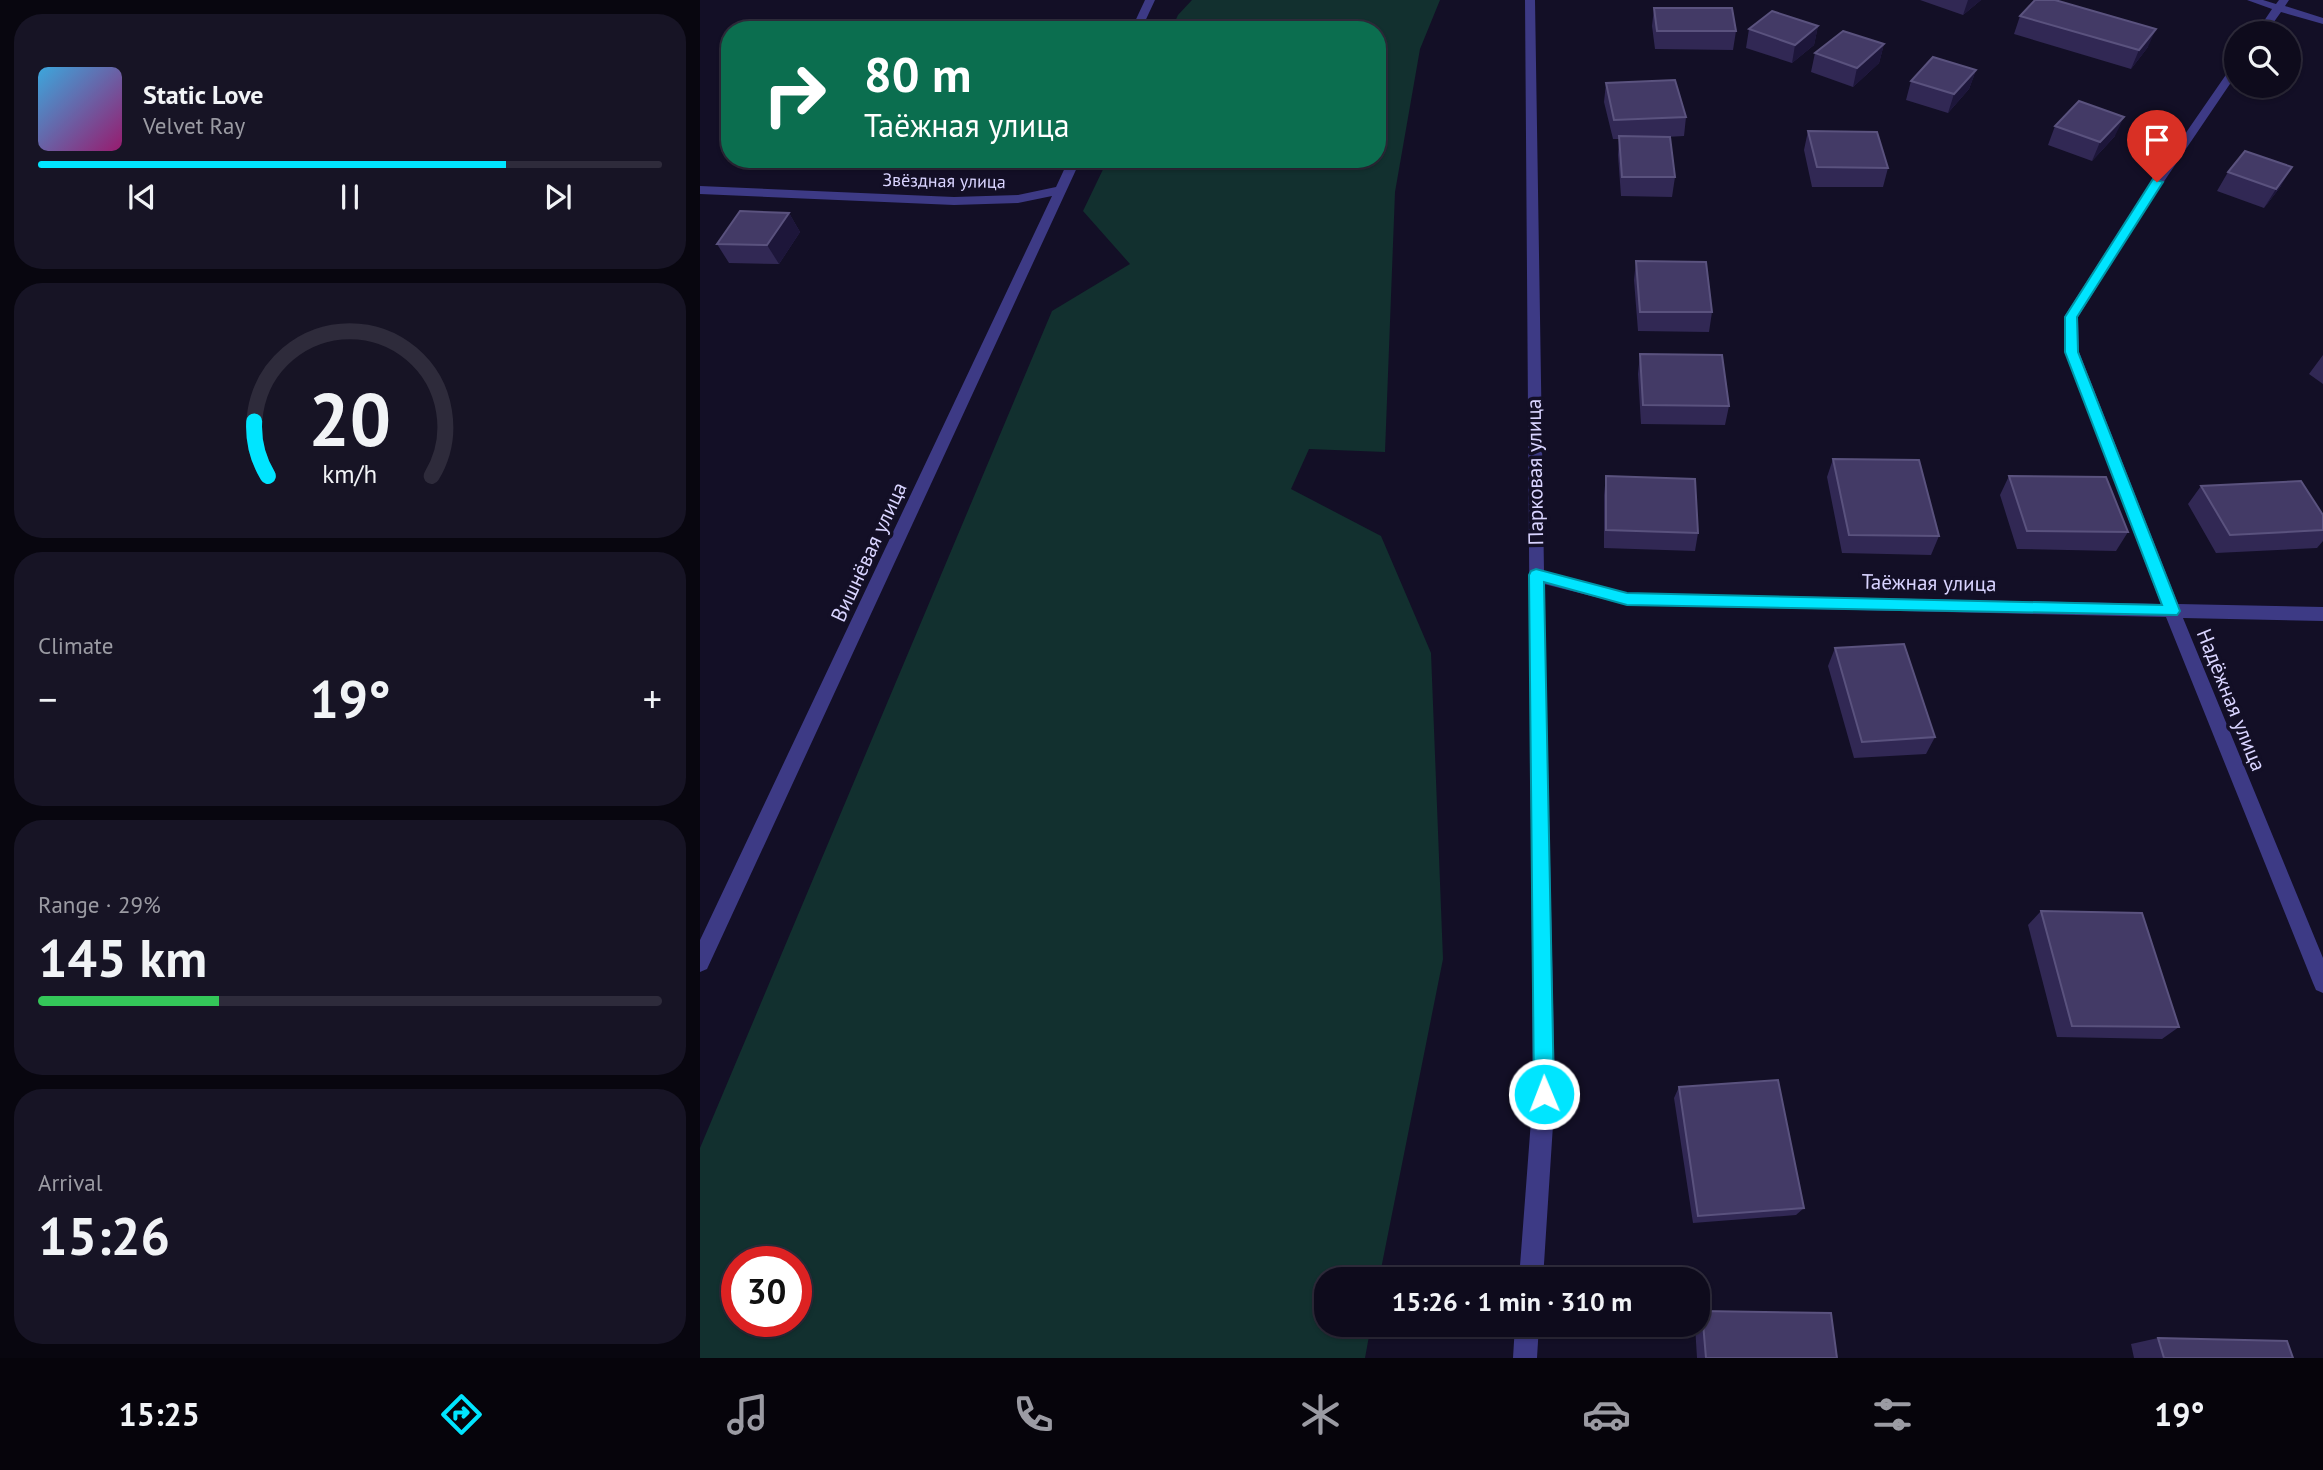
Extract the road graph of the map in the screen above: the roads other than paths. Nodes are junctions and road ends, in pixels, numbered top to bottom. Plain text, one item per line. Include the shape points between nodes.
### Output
1 (1150, 0) edge
2 (1530, 0) edge
3 (2252, 0) edge
4 (2281, 4) edge
5 (2323, 20) edge
6 (1140, 21) edge
7 (2269, 21) edge
8 (2224, 85) edge
9 (1072, 168) edge
10 (700, 190) edge
11 (1061, 190) junction
12 (1536, 575) junction
13 (2172, 611) junction
14 (2323, 614) edge
15 (700, 962) edge
16 (2323, 984) edge
17 (1532, 1267) edge
18 (1526, 1337) edge
19 (1525, 1358) edge

1 - 6 street
2 - 12 street, Парковая улица
3 - 4 street
4 - 5 street
4 - 7 street
8 - 13 street, Надёжная улица via 2071,317 2072,352
9 - 11 street, Вишнёвая улица
10 - 11 street, Звёздная улица via 954,201 1018,199
11 - 15 street, Вишнёвая улица
12 - 13 street, Таёжная улица via 1627,599
12 - 17 street, Парковая улица via 1544,1094
13 - 14 street, Таёжная улица
13 - 16 street, Надёжная улица
18 - 19 street

